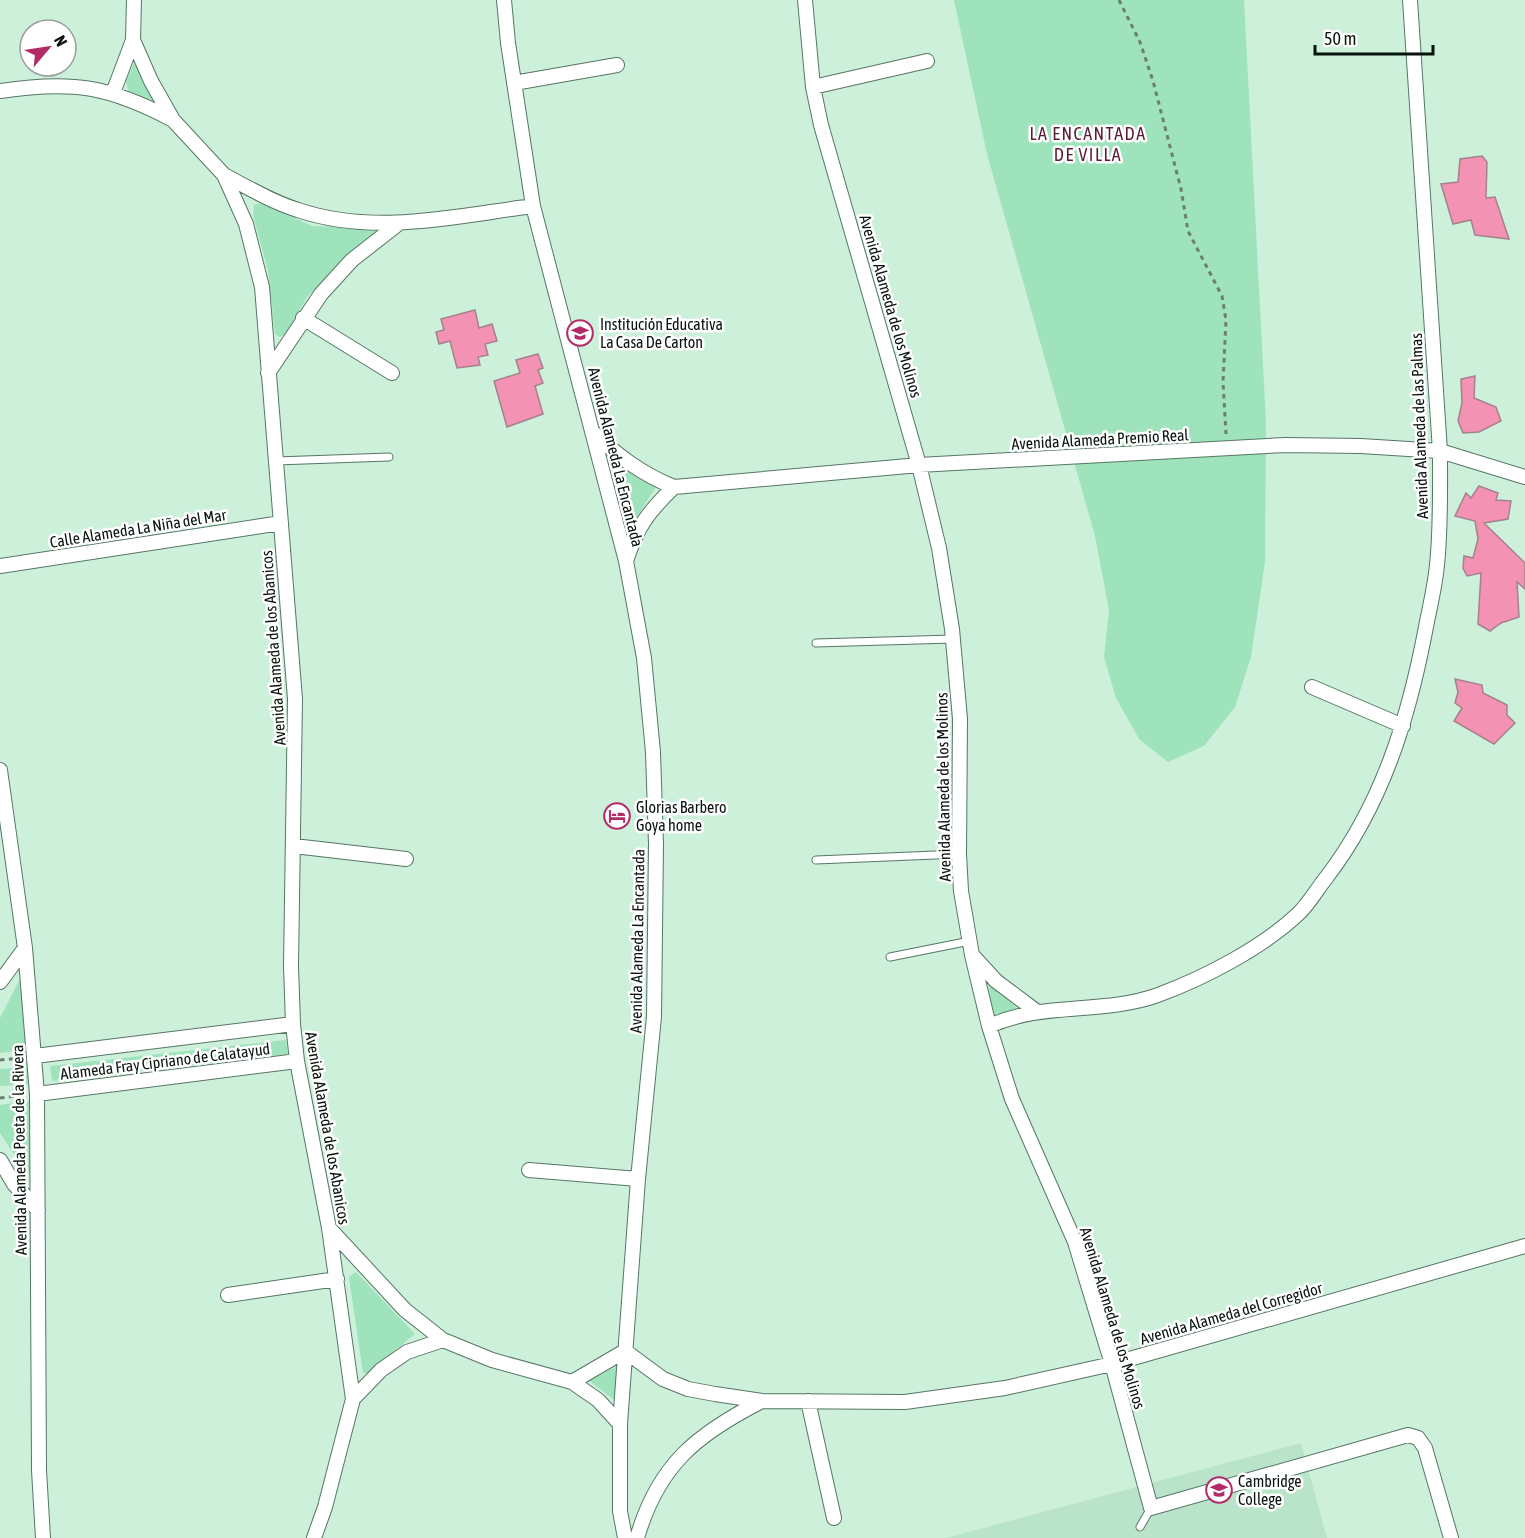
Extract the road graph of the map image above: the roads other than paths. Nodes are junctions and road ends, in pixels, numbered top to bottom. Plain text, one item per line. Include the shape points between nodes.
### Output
1 (134, 0) edge
2 (504, 0) edge
3 (806, 0) edge
4 (1410, 0) edge
5 (133, 40) junction
6 (927, 61) dead end
7 (617, 65) dead end
8 (514, 83) junction
9 (813, 87) junction
10 (0, 91) edge
11 (113, 93) junction
12 (173, 120) junction
13 (224, 175) junction
14 (533, 206) junction
15 (398, 225) junction
16 (303, 318) junction
17 (268, 373) junction
18 (392, 373) dead end
19 (594, 433) junction
20 (1440, 451) junction
21 (389, 457) dead end
22 (276, 461) junction
23 (919, 465) junction
24 (1525, 477) edge
25 (674, 487) junction
26 (281, 523) junction
27 (626, 561) junction
28 (0, 566) edge
29 (952, 639) junction
30 (816, 643) dead end
31 (1312, 687) dead end
32 (1403, 726) junction
33 (0, 770) edge
34 (294, 846) junction
35 (958, 854) junction
36 (406, 859) dead end
37 (816, 860) dead end
38 (970, 941) junction
39 (25, 948) junction
40 (972, 955) junction
41 (890, 957) dead end
42 (0, 982) edge
43 (1036, 1011) junction
44 (293, 1024) junction
45 (989, 1026) junction
46 (35, 1056) junction
47 (297, 1061) junction
48 (37, 1094) junction
49 (0, 1160) edge
50 (529, 1170) dead end
51 (638, 1179) junction
52 (38, 1210) junction
53 (329, 1228) junction
54 (1525, 1246) edge
55 (337, 1279) junction
56 (228, 1295) dead end
57 (443, 1340) junction
58 (626, 1351) junction
59 (1112, 1364) junction
60 (572, 1382) junction
61 (353, 1399) junction
62 (762, 1401) junction
63 (808, 1401) junction
64 (620, 1424) junction
65 (1151, 1508) junction
66 (834, 1518) dead end
67 (1140, 1527) dead end
68 (45, 1536) edge
69 (314, 1538) edge
70 (625, 1538) edge
71 (637, 1538) edge
72 (1451, 1538) edge

1 - 5 street, Avenida Alameda de los Abanicos
2 - 8 street, Avenida Alameda La Encantada
3 - 9 street, Avenida Alameda de los Molinos
4 - 20 street, Avenida Alameda de las Palmas
5 - 11 street
5 - 12 street, Avenida Alameda de los Abanicos
6 - 9 street
7 - 8 street
8 - 14 street, Avenida Alameda La Encantada
9 - 23 street, Avenida Alameda de los Molinos
10 - 11 street via 39,85 80,86
11 - 12 street
12 - 13 street, Avenida Alameda de los Abanicos
13 - 15 street via 300,211 336,220
13 - 17 street, Avenida Alameda de los Abanicos via 246,224 262,287
14 - 15 street
14 - 19 street, Avenida Alameda La Encantada
15 - 16 street via 352,260
16 - 17 street
16 - 18 street
17 - 22 street, Avenida Alameda de los Abanicos
19 - 25 street, Avenida Alameda Premio Real via 621,459
19 - 27 street, Avenida Alameda La Encantada
20 - 23 street, Avenida Alameda Premio Real via 1361,446 1228,449
20 - 24 street, Avenida Alameda Premio Real
20 - 32 street, Avenida Alameda de las Palmas via 1437,567
21 - 22 lane
22 - 26 street, Avenida Alameda de los Abanicos
23 - 25 street, Avenida Alameda Premio Real
23 - 29 street, Avenida Alameda de los Molinos via 939,548
25 - 27 street via 651,509 636,531
26 - 28 street, Calle Alameda La Niña del Mar
26 - 34 street, Avenida Alameda de los Abanicos via 295,699
27 - 51 street, Avenida Alameda La Encantada via 644,658 656,844 654,1017
29 - 30 lane
29 - 35 street, Avenida Alameda de los Molinos via 960,719
31 - 32 street
32 - 43 street, Avenida Alameda de las Palmas via 1377,796 1337,864 1299,913 1242,956 1159,995 1136,1002
33 - 39 street, Avenida Alameda Poeta de la Rivera
34 - 36 street
34 - 44 street, Avenida Alameda de los Abanicos
35 - 37 lane
35 - 38 street, Avenida Alameda de los Molinos
38 - 40 street, Avenida Alameda de los Molinos
38 - 41 lane
39 - 42 street
39 - 46 street, Avenida Alameda Poeta de la Rivera
40 - 43 street via 996,981
40 - 45 street, Avenida Alameda de los Molinos
43 - 45 street, Avenida Alameda de las Palmas
44 - 46 street, Alameda Fray Cipriano de Calatayud
44 - 47 street, Avenida Alameda de los Abanicos
45 - 59 street, Avenida Alameda de los Molinos via 1012,1099 1075,1242
46 - 48 street, Avenida Alameda Poeta de la Rivera
47 - 48 street, Alameda Fray Cipriano de Calatayud
47 - 53 street, Avenida Alameda de los Abanicos
48 - 52 street, Avenida Alameda Poeta de la Rivera
49 - 52 street via 14,1184
50 - 51 street
51 - 58 street, Avenida Alameda La Encantada
52 - 68 street, Avenida Alameda Poeta de la Rivera via 39,1470
53 - 55 street, Avenida Alameda de los Abanicos
53 - 57 street via 405,1310
54 - 59 street, Avenida Alameda del Corregidor
55 - 56 street
55 - 61 street, Avenida Alameda de los Abanicos
57 - 60 street via 492,1360
57 - 61 street via 407,1352 381,1370
58 - 60 street
58 - 62 street, Avenida Alameda del Corregidor via 663,1379 688,1389
58 - 64 street, Avenida Alameda La Encantada
59 - 63 street, Avenida Alameda del Corregidor via 1005,1388 904,1402
59 - 65 street, Avenida Alameda de los Molinos
60 - 64 street via 598,1400
61 - 69 street
62 - 63 street, Avenida Alameda del Corregidor
62 - 71 street, Avenida Alameda del Corregidor via 700,1438 674,1462 645,1510
63 - 66 street
64 - 70 street, Avenida Alameda La Encantada via 620,1511
65 - 67 lane
65 - 72 street via 1408,1436 1418,1438 1425,1448

